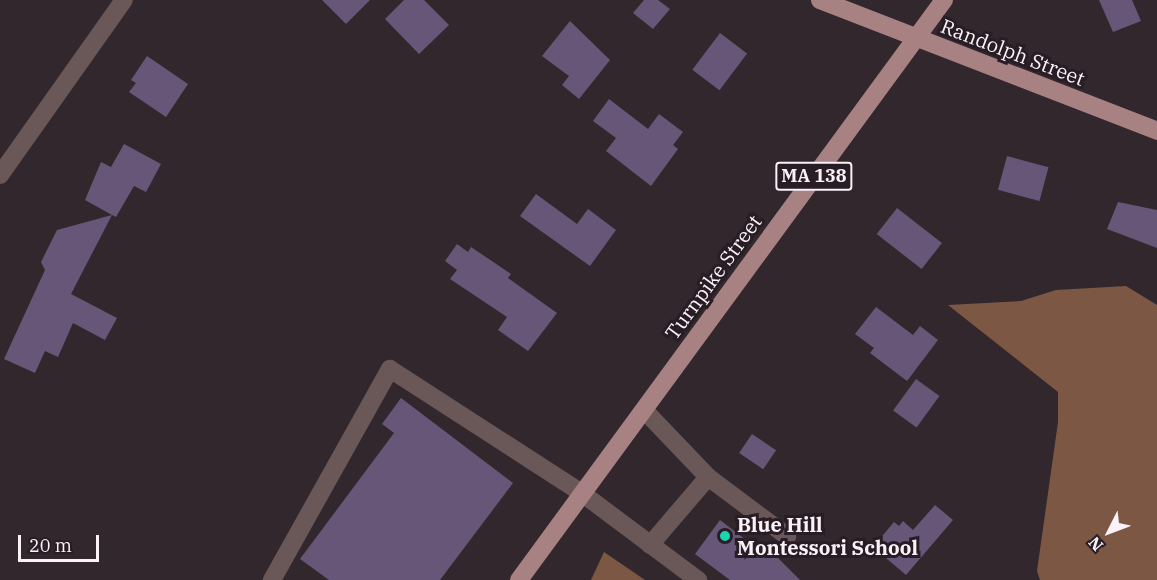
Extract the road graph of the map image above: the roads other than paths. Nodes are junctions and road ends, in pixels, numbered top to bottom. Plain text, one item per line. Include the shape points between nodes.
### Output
1 (124, 0) edge
2 (820, 0) edge
3 (944, 0) edge
4 (914, 39) junction
5 (1157, 131) edge
6 (0, 175) edge
7 (645, 411) junction
8 (708, 477) junction
9 (583, 494) junction
10 (787, 536) dead end
11 (650, 545) junction
12 (272, 580) edge
13 (519, 580) edge
14 (698, 580) edge

1 - 6 street
2 - 4 main road, Randolph Street
3 - 4 main road, Turnpike Street / MA 138
4 - 5 main road, Randolph Street
4 - 7 main road, Turnpike Street / MA 138
7 - 8 street
7 - 9 main road, Turnpike Street / MA 138
8 - 10 street
8 - 11 street
9 - 11 street
9 - 12 street via 390,369
9 - 13 main road, Turnpike Street / MA 138
11 - 14 street

